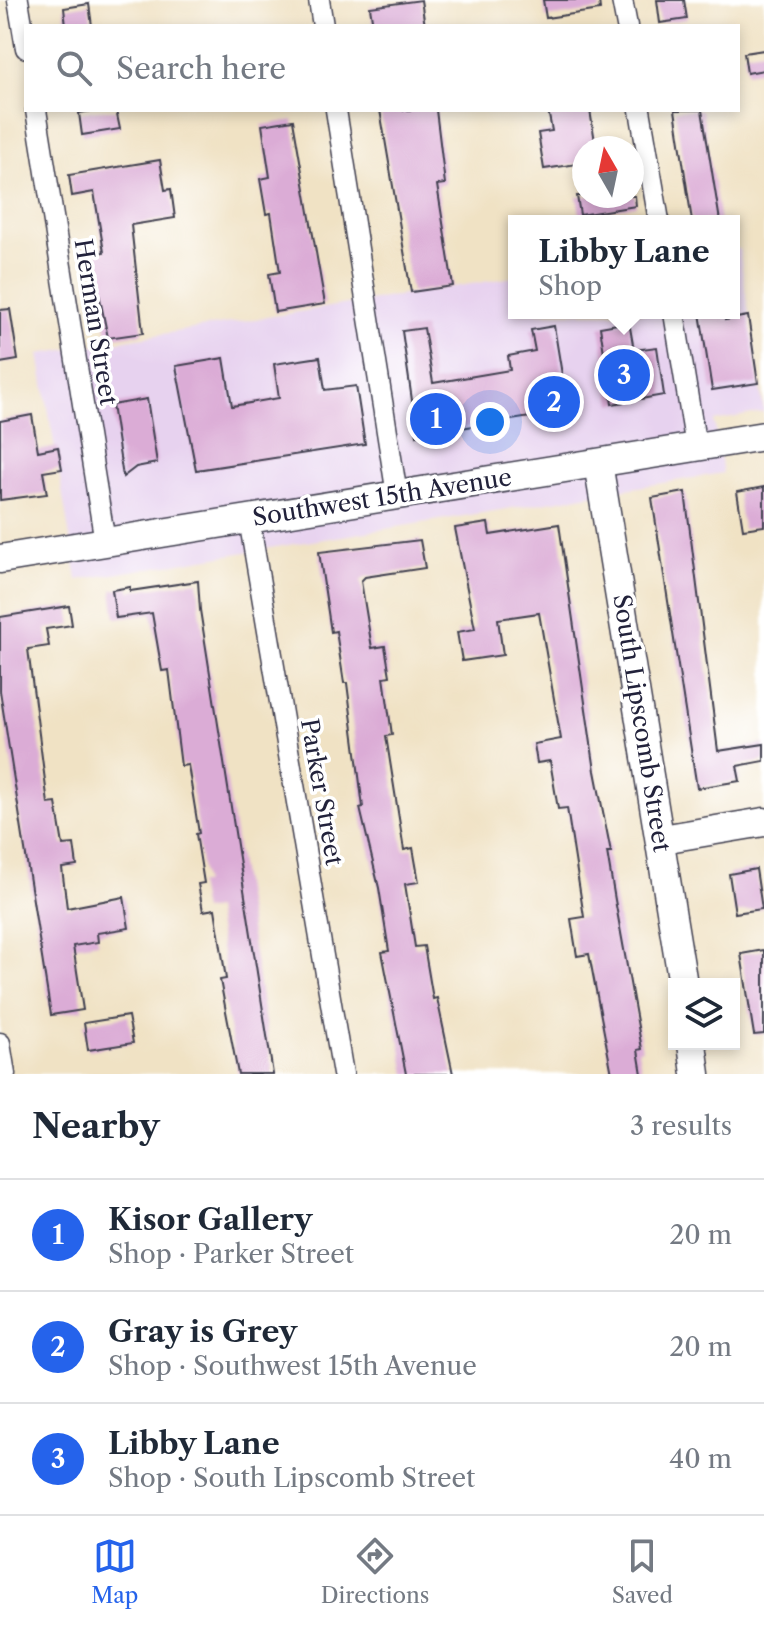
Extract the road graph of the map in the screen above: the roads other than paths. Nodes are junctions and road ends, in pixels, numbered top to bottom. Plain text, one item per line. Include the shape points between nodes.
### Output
1 (18, 0) edge
2 (319, 0) edge
3 (622, 0) edge
4 (323, 24) edge
5 (627, 24) edge
6 (24, 36) edge
7 (36, 112) edge
8 (336, 112) edge
9 (640, 112) edge
10 (658, 215) edge
11 (675, 319) edge
12 (764, 436) edge
13 (696, 447) junction
14 (598, 463) junction
15 (397, 495) junction
16 (249, 519) junction
17 (105, 542) junction
18 (0, 559) edge
19 (764, 822) edge
20 (662, 839) junction
21 (682, 978) edge
22 (0, 1043) edge
23 (693, 1050) edge
24 (5, 1074) edge
25 (343, 1074) edge
26 (696, 1074) edge

1 - 6 street
2 - 4 street
3 - 5 street
7 - 17 street, Herman Street
8 - 15 street
9 - 10 street
11 - 13 street
12 - 13 main road, Southwest 15th Avenue
13 - 14 main road, Southwest 15th Avenue
14 - 15 main road, Southwest 15th Avenue
14 - 20 main road, South Lipscomb Street
15 - 16 main road, Southwest 15th Avenue
16 - 17 main road, Southwest 15th Avenue
16 - 25 street, Parker Street
17 - 18 main road, Southwest 15th Avenue
19 - 20 main road
20 - 21 main road, South Lipscomb Street
22 - 24 street
23 - 26 main road

